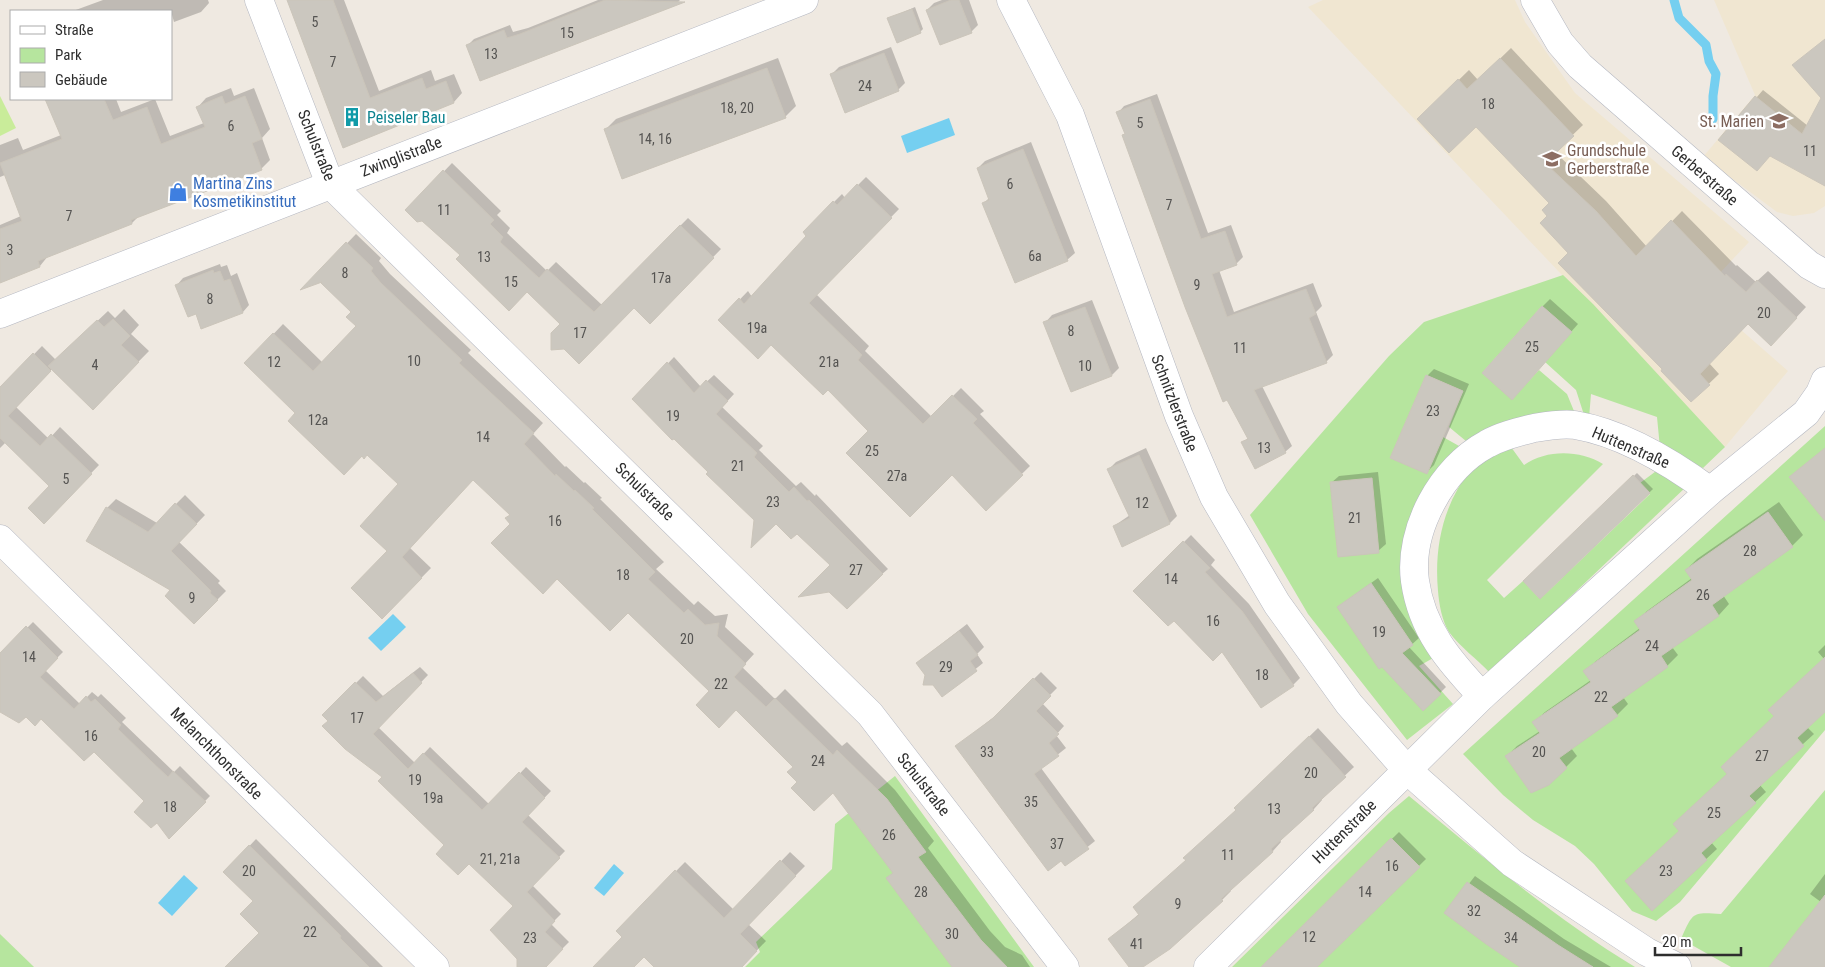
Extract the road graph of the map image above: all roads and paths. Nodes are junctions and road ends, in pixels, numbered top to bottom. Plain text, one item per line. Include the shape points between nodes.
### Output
1 (259, 0) edge
2 (804, 0) edge
3 (1011, 0) edge
4 (1536, 0) edge
5 (330, 184) junction
6 (1825, 274) edge
7 (0, 314) edge
8 (1825, 381) edge
9 (1710, 492) junction
10 (0, 539) edge
11 (1482, 696) junction
12 (1406, 769) junction
13 (435, 967) edge
14 (1065, 967) edge
15 (1208, 967) edge
16 (1677, 967) edge

1 - 5 street, Schulstraße
2 - 5 street, Zwinglistraße
3 - 12 street, Schnitzlerstraße via 1070,115 1176,407 1214,498 1277,604 1349,704
4 - 6 street, Gerberstraße via 1560,43 1580,66 1809,265
5 - 7 street, Zwinglistraße
5 - 14 street, Schulstraße via 870,714
8 - 9 street, Huttenstraße via 1806,413
9 - 11 street, Huttenstraße
9 - 11 street, Huttenstraße via 1676,466 1644,450 1607,434 1574,425 1515,432 1487,444 1461,464 1440,488 1427,513 1417,541 1415,581 1433,636 1446,657
10 - 13 street, Melanchthonstraße
11 - 12 street, Huttenstraße
12 - 15 street, Huttenstraße
12 - 16 street, Schnitzlerstraße via 1512,863 1647,952

